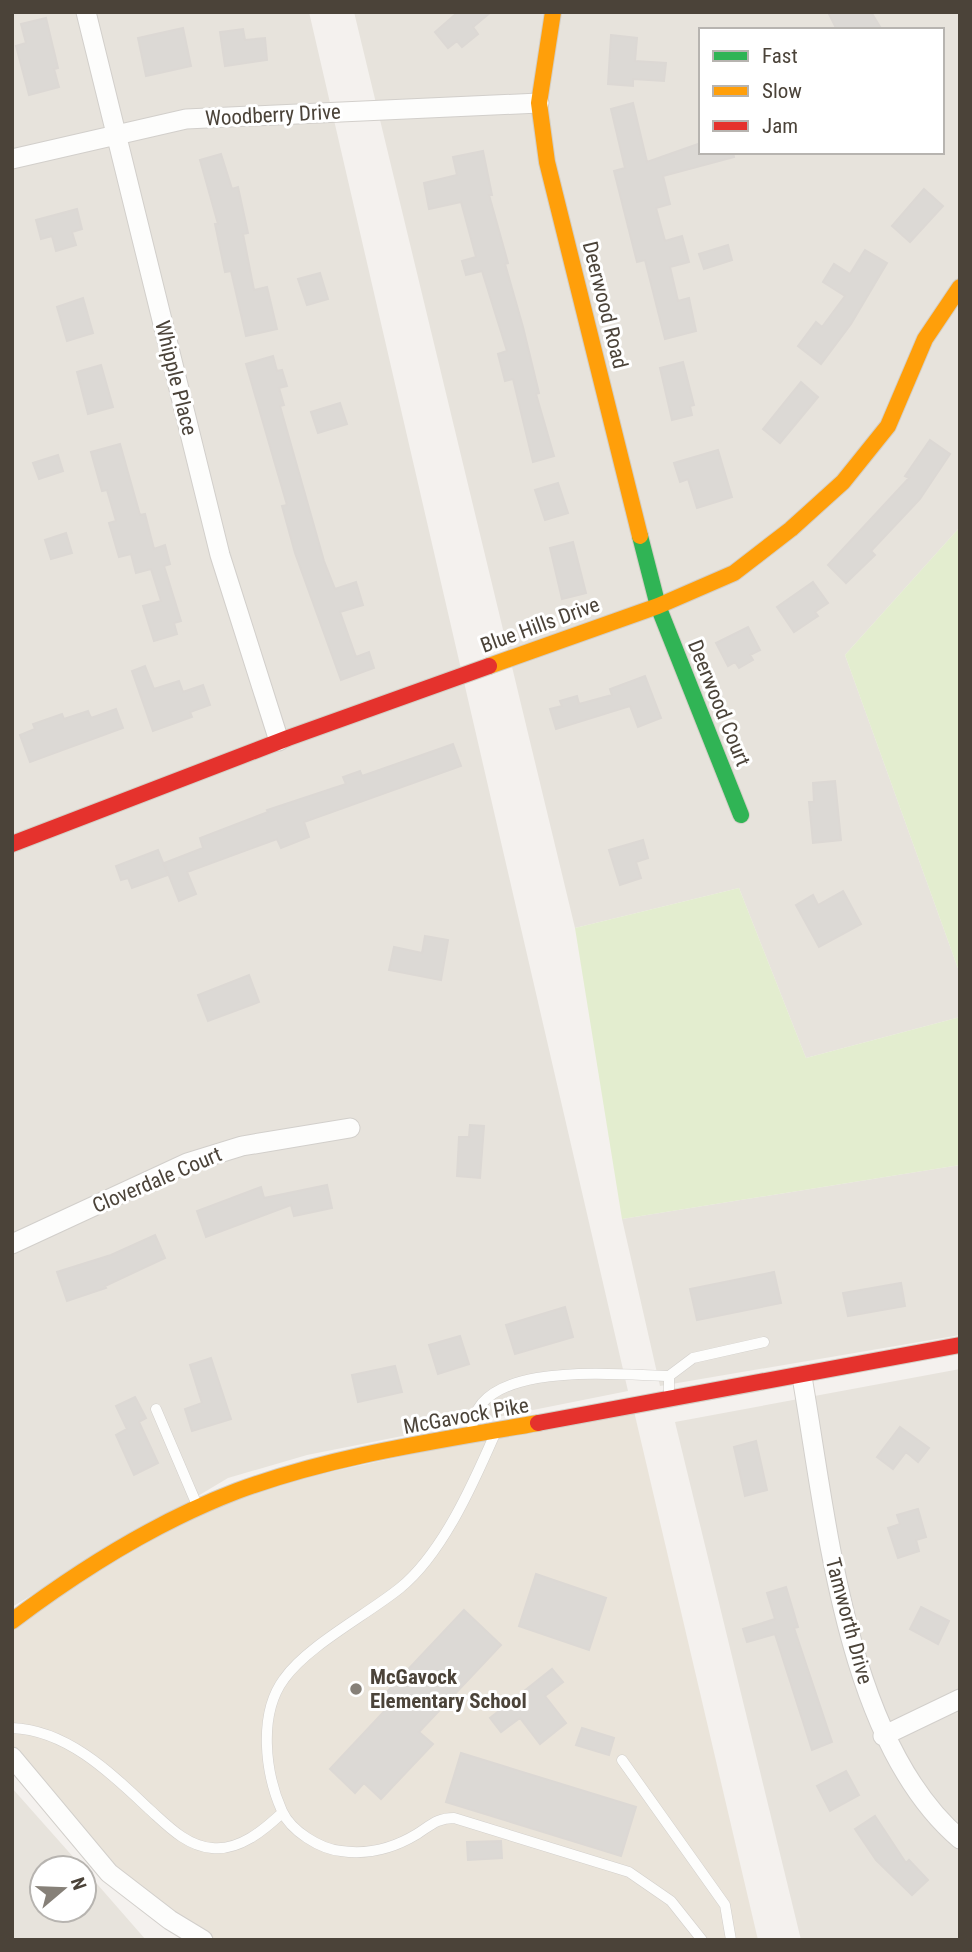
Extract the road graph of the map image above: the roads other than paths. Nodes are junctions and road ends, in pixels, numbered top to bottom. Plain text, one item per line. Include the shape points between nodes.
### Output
1 (86, 12) edge
2 (553, 12) edge
3 (539, 103) junction
4 (116, 135) junction
5 (12, 159) edge
6 (960, 287) edge
7 (658, 606) junction
8 (279, 741) junction
9 (741, 815) dead end
10 (12, 844) edge
11 (350, 1128) dead end
12 (12, 1244) edge
13 (764, 1342) dead end
14 (960, 1345) edge
15 (669, 1376) junction
16 (802, 1377) junction
17 (669, 1401) junction
18 (156, 1409) dead end
19 (495, 1432) junction
20 (472, 1436) junction
21 (199, 1509) junction
22 (12, 1621) edge
23 (960, 1699) edge
24 (12, 1728) edge
25 (883, 1736) junction
26 (12, 1757) edge
27 (622, 1760) dead end
28 (282, 1813) junction
29 (960, 1839) edge
30 (203, 1940) edge
31 (702, 1940) edge
32 (731, 1940) edge

1 - 4 street, Whipple Place
2 - 3 street, Deerwood Road
3 - 4 street, Woodberry Drive via 186,119
3 - 7 street, Deerwood Road via 547,162
4 - 5 street, Woodberry Drive
4 - 8 street, Whipple Place via 220,555
6 - 7 street, Blue Hills Drive via 925,339 888,426 843,482 734,573
7 - 8 street, Blue Hills Drive
7 - 9 street, Deerwood Court
8 - 10 street, Blue Hills Drive
11 - 12 street, Cloverdale Court via 242,1146 187,1163
13 - 15 lane via 693,1358
14 - 16 street, McGavock Pike
15 - 17 lane
15 - 20 lane via 550,1376 511,1385 486,1396 472,1419
16 - 17 street, McGavock Pike
16 - 25 street, Tamworth Drive via 831,1553
17 - 19 street, McGavock Pike
18 - 21 lane
19 - 20 street, McGavock Pike
19 - 28 lane via 468,1498 402,1586 284,1678 270,1704 267,1737
20 - 21 street, McGavock Pike via 365,1454 305,1470
21 - 22 street, McGavock Pike via 36,1602
23 - 25 street
24 - 28 lane via 53,1736 85,1754 193,1844 213,1849 233,1846 263,1831
25 - 29 street, Tamworth Drive via 940,1822
26 - 30 street via 109,1873
27 - 32 lane via 725,1905
28 - 31 lane via 302,1835 339,1851 380,1852 439,1818 454,1818 629,1871 671,1901

